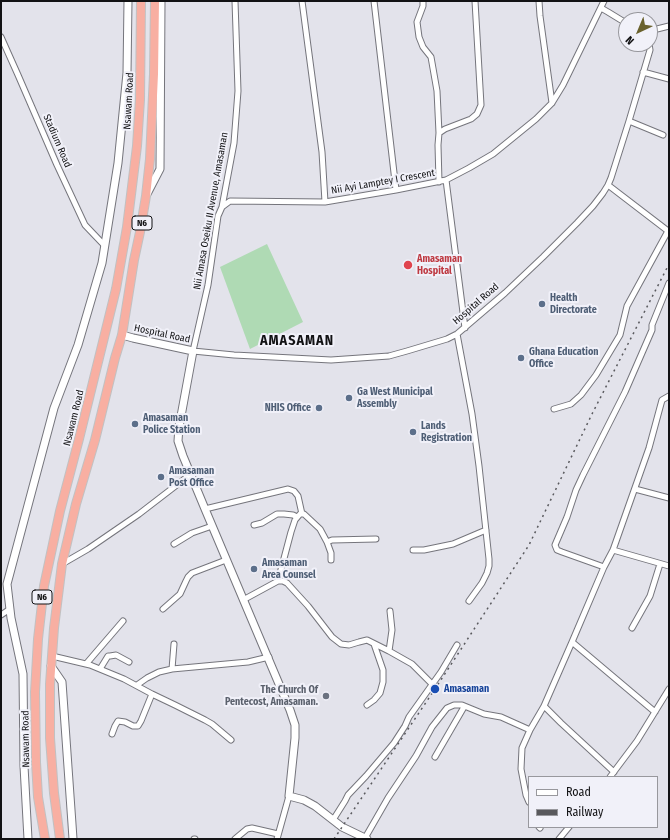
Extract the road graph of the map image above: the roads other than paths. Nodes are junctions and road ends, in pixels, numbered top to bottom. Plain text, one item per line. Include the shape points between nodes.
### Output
1 (128, 1) edge
2 (141, 1) edge
3 (155, 1) edge
4 (161, 1) edge
5 (235, 1) edge
6 (302, 1) edge
7 (374, 1) edge
8 (423, 1) edge
9 (475, 1) edge
10 (539, 1) edge
11 (604, 1) edge
12 (602, 8) junction
13 (618, 18) edge
14 (669, 26) edge
15 (658, 29) edge
16 (1, 37) edge
17 (649, 52) edge
18 (643, 72) junction
19 (669, 80) edge
20 (552, 103) junction
21 (629, 121) junction
22 (439, 133) junction
23 (663, 135) dead end
24 (446, 180) junction
25 (439, 182) junction
26 (608, 185) junction
27 (396, 190) junction
28 (146, 196) junction
29 (325, 202) junction
30 (222, 207) junction
31 (668, 230) edge
32 (105, 246) junction
33 (669, 283) edge
34 (465, 328) junction
35 (457, 334) junction
36 (122, 335) junction
37 (193, 351) junction
38 (669, 396) edge
39 (554, 410) dead end
40 (191, 474) junction
41 (635, 489) junction
42 (669, 498) edge
43 (205, 509) junction
44 (302, 514) junction
45 (297, 517) junction
46 (254, 525) dead end
47 (212, 526) junction
48 (486, 530) junction
49 (376, 539) dead end
50 (327, 542) junction
51 (174, 544) dead end
52 (413, 550) dead end
53 (612, 550) junction
54 (226, 560) junction
55 (331, 560) dead end
56 (62, 564) junction
57 (660, 564) junction
58 (604, 566) junction
59 (669, 566) edge
60 (278, 581) junction
61 (243, 600) junction
62 (470, 601) dead end
63 (10, 609) junction
64 (163, 609) dead end
65 (390, 611) dead end
66 (1, 615) edge
67 (123, 621) dead end
68 (632, 628) dead end
69 (572, 642) junction
70 (174, 644) dead end
71 (374, 644) junction
72 (457, 645) dead end
73 (389, 651) junction
74 (52, 656) junction
75 (269, 657) junction
76 (130, 662) dead end
77 (86, 664) junction
78 (52, 666) junction
79 (172, 669) junction
80 (100, 670) junction
81 (432, 684) junction
82 (137, 685) junction
83 (669, 689) edge
84 (152, 694) junction
85 (367, 705) dead end
86 (544, 706) junction
87 (464, 707) junction
88 (655, 712) junction
89 (530, 730) junction
90 (112, 734) dead end
91 (231, 740) dead end
92 (435, 757) dead end
93 (612, 775) edge
94 (289, 796) junction
95 (528, 800) edge
96 (333, 820) junction
97 (568, 828) edge
98 (277, 837) edge
99 (28, 839) edge
100 (45, 839) edge
101 (60, 839) edge
102 (74, 839) edge
103 (234, 839) edge
104 (366, 839) edge
105 (559, 839) edge

1 - 32 main road via 127,73 118,163
2 - 100 highway, Nsawam Road / N6 via 137,146 128,227 116,289 60,511 43,594 36,684 36,762 38,797
3 - 28 highway, N6 via 154,74
4 - 28 main road via 160,169
5 - 30 street, Nii Amasa Oseiku II Avenue, Amasaman via 238,91 234,142
6 - 29 street via 322,152
7 - 27 street
8 - 22 street via 417,22 423,47 431,57 437,90
9 - 22 street via 481,105 471,119
10 - 20 street
11 - 12 street, Nii Ayi Lamptey I Crescent
12 - 13 street
12 - 20 street, Nii Ayi Lamptey I Crescent
14 - 15 street
16 - 32 street, Stadium Road via 85,225
17 - 18 street, Hospital Road
18 - 19 street
18 - 21 street, Hospital Road
20 - 24 street, Nii Ayi Lamptey I Crescent via 493,154
21 - 23 street
21 - 26 street, Hospital Road
22 - 25 street
24 - 25 street, Nii Ayi Lamptey I Crescent
24 - 34 street
25 - 27 street, Nii Ayi Lamptey I Crescent
26 - 31 street
26 - 34 street, Hospital Road via 577,223
27 - 29 street, Nii Ayi Lamptey I Crescent
28 - 36 highway, N6
29 - 30 street, Nii Ayi Lamptey I Crescent via 230,201
30 - 37 street, Nii Amasa Oseiku II Avenue, Amasaman via 218,216 208,285
31 - 39 street via 627,306 620,335 596,375 571,404
32 - 63 main road via 78,345 54,408 26,509 7,584
33 - 58 street via 652,330 625,392 576,490 555,545 557,550
34 - 35 street, Hospital Road
35 - 37 street, Hospital Road via 389,356 331,360 234,356
35 - 48 street via 472,414
36 - 37 main road, Hospital Road
36 - 56 highway, N6
37 - 40 main road via 178,441
38 - 41 street via 662,400
40 - 43 main road
40 - 56 street via 134,518
41 - 42 street
41 - 53 street
43 - 44 street via 288,489 298,496
43 - 47 main road
44 - 45 street
44 - 50 street via 320,529
45 - 46 street via 277,514
45 - 60 street
47 - 51 street via 192,533
47 - 54 main road
48 - 52 street via 453,544
48 - 62 street via 489,566
49 - 50 street
50 - 55 street
53 - 57 street
53 - 58 street
54 - 61 main road
54 - 64 street via 192,573 180,594
56 - 74 highway, N6
57 - 59 street
57 - 68 street via 650,596
58 - 69 street
60 - 61 street
60 - 71 street via 287,583 332,637 341,644 349,645 367,640
61 - 75 main road
63 - 66 street
63 - 99 main road via 23,674
65 - 73 street via 392,630
67 - 77 street
69 - 86 street
69 - 88 street
70 - 79 street
71 - 73 street
71 - 85 street via 383,670 383,682 380,693
72 - 81 street
73 - 81 street via 412,664
74 - 77 street
74 - 78 highway, N6
75 - 79 street via 248,662
75 - 94 main road via 295,725
76 - 80 street via 116,656 108,656
77 - 80 street
78 - 101 highway, N6 via 50,738
78 - 102 main road via 62,682
79 - 82 street via 158,672
80 - 82 street
81 - 96 street via 394,743 348,795
82 - 84 street
83 - 88 street
84 - 90 street via 138,726 118,721
84 - 91 street via 212,724
86 - 89 street
86 - 93 street
87 - 89 street via 501,717
87 - 92 street
87 - 104 street via 454,705 447,708 432,727
88 - 93 street
89 - 95 street via 522,748 521,768
94 - 96 main road via 315,806
94 - 98 street
96 - 104 main road
97 - 105 street
98 - 103 street via 252,828

